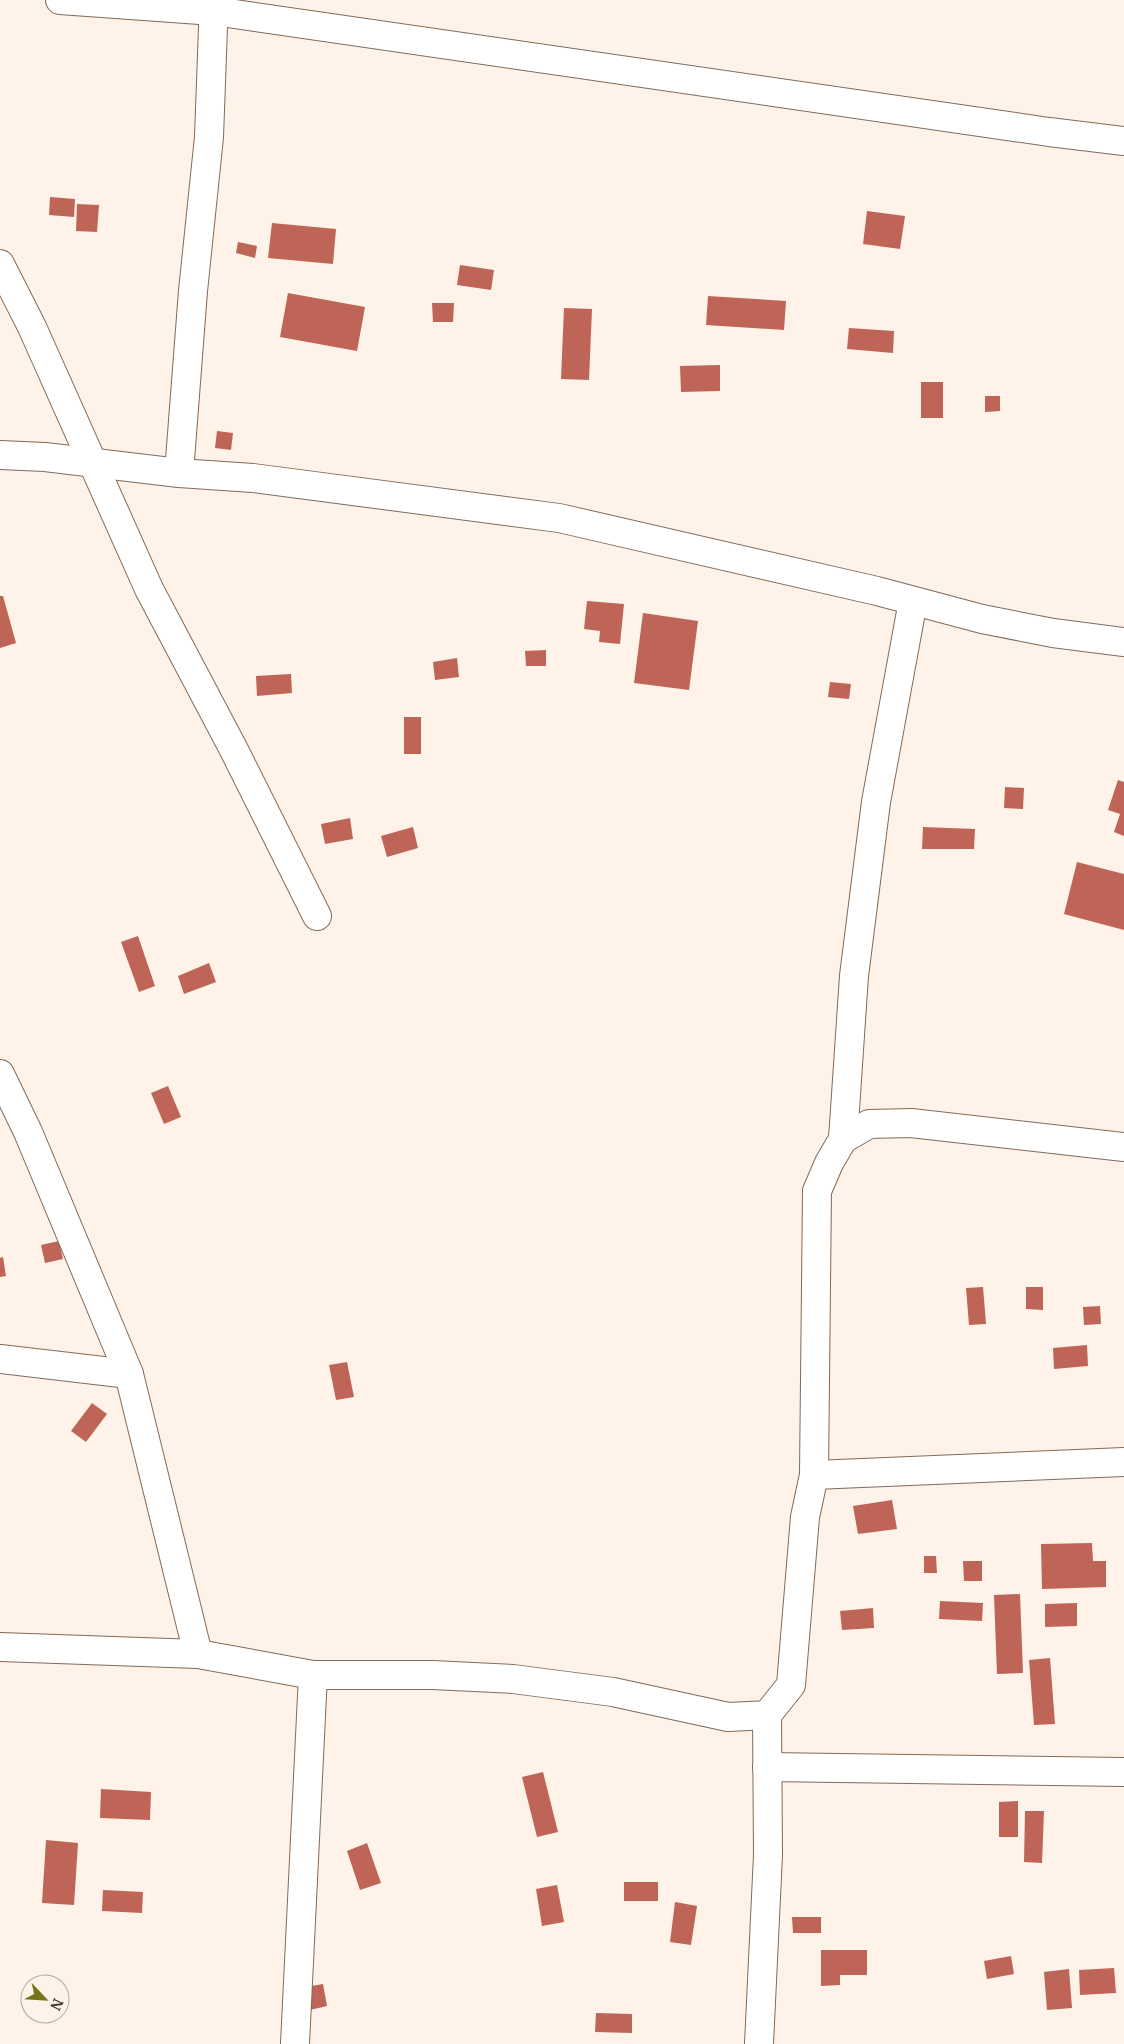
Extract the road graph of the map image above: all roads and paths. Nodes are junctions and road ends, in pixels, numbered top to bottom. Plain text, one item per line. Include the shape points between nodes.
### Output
1 (60, 0) edge
2 (214, 5) edge
3 (1124, 141) edge
4 (0, 264) edge
5 (0, 455) edge
6 (95, 463) junction
7 (179, 473) junction
8 (913, 601) junction
9 (1124, 642) edge
10 (317, 916) dead end
11 (0, 1074) edge
12 (843, 1138) junction
13 (1124, 1147) edge
14 (0, 1359) edge
15 (129, 1374) junction
16 (1124, 1462) edge
17 (814, 1475) junction
18 (0, 1647) edge
19 (198, 1654) junction
20 (313, 1675) junction
21 (767, 1715) junction
22 (767, 1767) junction
23 (1124, 1772) edge
24 (296, 2044) edge
25 (759, 2044) edge

1 - 2 street
2 - 3 street via 1020,128
2 - 7 street via 209,137
4 - 6 street
5 - 6 street
6 - 7 street
6 - 10 street via 149,589
7 - 8 street via 253,478 559,518
8 - 9 street via 1053,633
8 - 12 street via 876,802 854,976
11 - 15 street via 28,1132
12 - 13 street via 869,1124 911,1123
12 - 17 street via 817,1191
14 - 15 street
15 - 19 street
16 - 17 street
17 - 21 street via 805,1517 791,1685
18 - 19 street
19 - 20 street
20 - 21 street via 513,1679 613,1692 728,1717
20 - 24 street
21 - 22 street
22 - 23 street
22 - 25 street via 768,1855

